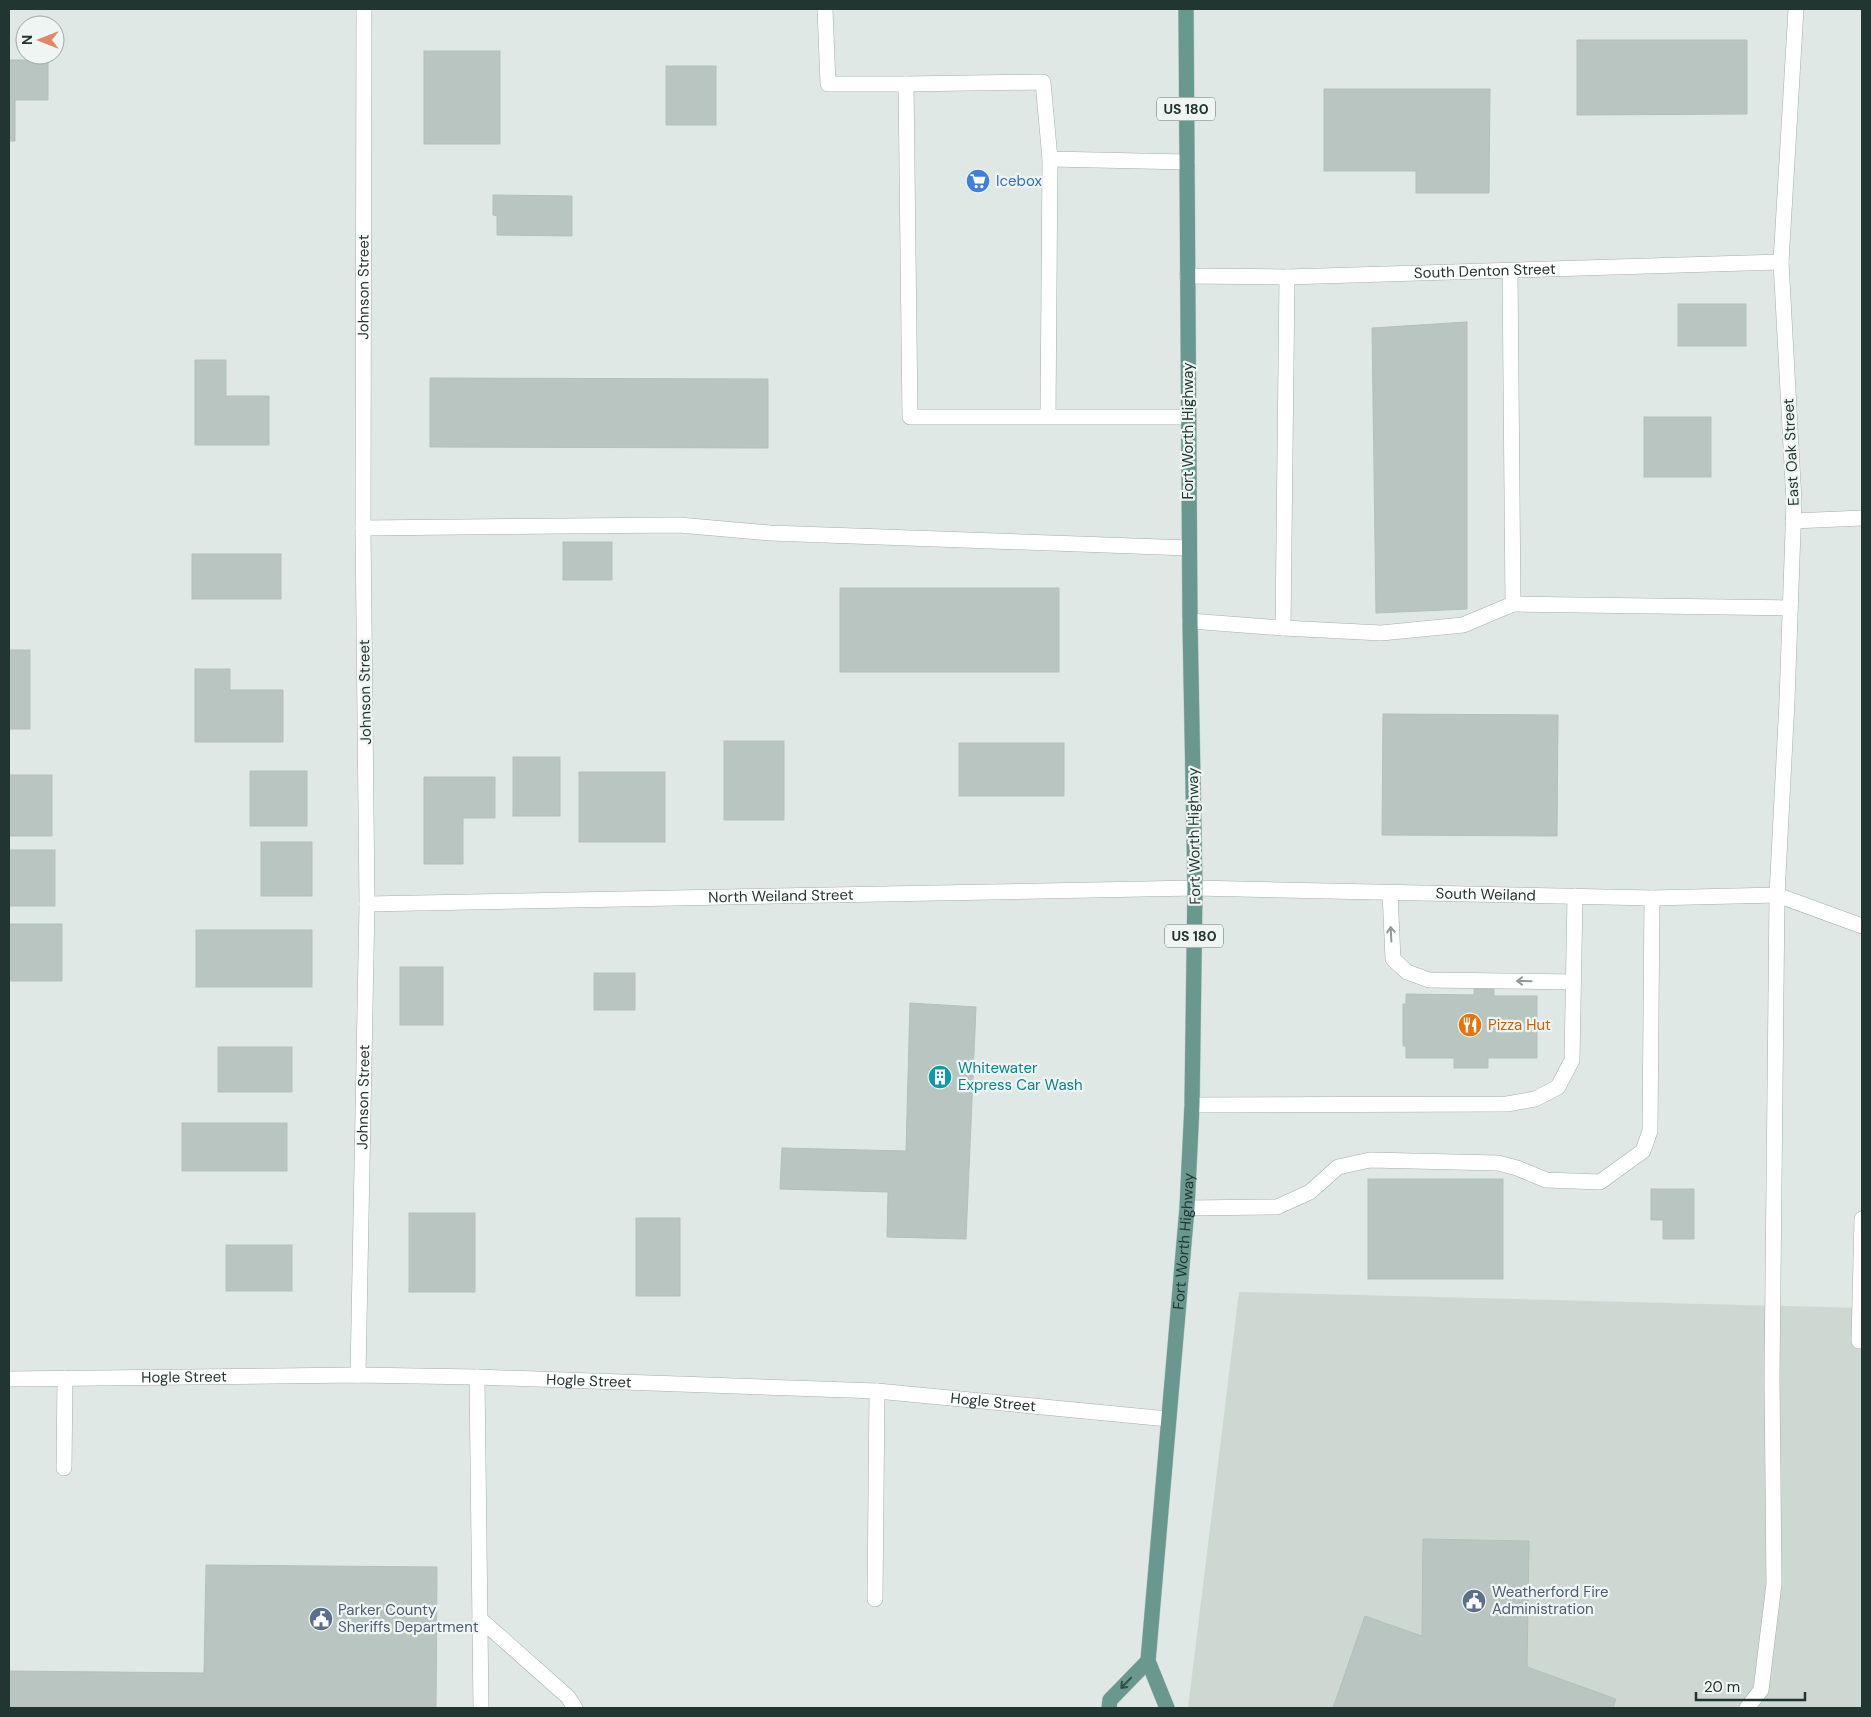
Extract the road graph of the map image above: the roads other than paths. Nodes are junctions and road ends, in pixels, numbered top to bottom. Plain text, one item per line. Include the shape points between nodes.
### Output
1 (364, 9) edge
2 (825, 9) edge
3 (1186, 9) edge
4 (1796, 9) edge
5 (906, 84) junction
6 (1050, 159) junction
7 (1187, 162) junction
8 (1781, 262) junction
9 (1510, 270) junction
10 (1187, 276) junction
11 (1287, 277) junction
12 (1048, 416) junction
13 (1188, 416) junction
14 (1862, 518) edge
15 (1793, 521) junction
16 (363, 528) junction
17 (1189, 548) junction
18 (1513, 604) junction
19 (1790, 608) junction
20 (1190, 621) junction
21 (1283, 628) junction
22 (1195, 888) junction
23 (1390, 893) junction
24 (1777, 895) junction
25 (1575, 896) junction
26 (1652, 898) junction
27 (367, 904) junction
28 (1862, 926) edge
29 (1573, 982) junction
30 (1192, 1105) junction
31 (1187, 1208) junction
32 (1862, 1219) edge
33 (1859, 1341) dead end
34 (358, 1375) junction
35 (477, 1377) junction
36 (65, 1378) junction
37 (9, 1379) edge
38 (877, 1391) junction
39 (1168, 1419) junction
40 (64, 1468) dead end
41 (875, 1599) dead end
42 (480, 1619) junction
43 (1148, 1661) junction
44 (1108, 1705) edge
45 (481, 1708) edge
46 (575, 1708) edge
47 (1167, 1708) edge
48 (1747, 1708) edge

1 - 16 street, Johnson Street
2 - 5 street via 828,84
3 - 7 main road, Fort Worth Highway / US 180
4 - 8 street, East Oak Street
5 - 6 street via 1043,82
5 - 12 street via 910,417
6 - 7 street
6 - 12 street
7 - 10 main road, Fort Worth Highway / US 180
8 - 9 street, South Denton Street
8 - 15 street, East Oak Street
9 - 11 street, South Denton Street
9 - 18 street
10 - 11 street, South Denton Street
10 - 13 main road, Fort Worth Highway / US 180
11 - 21 street
12 - 13 street
13 - 17 main road, Fort Worth Highway / US 180
14 - 15 street
15 - 19 street, East Oak Street
16 - 17 street via 678,525 770,533
16 - 27 street, Johnson Street
17 - 20 main road, Fort Worth Highway / US 180
18 - 19 street
18 - 21 street via 1463,625 1381,633
19 - 24 street, East Oak Street
20 - 21 street
20 - 22 main road, Fort Worth Highway / US 180
22 - 23 street, South Weiland
22 - 27 street, North Weiland Street
22 - 30 main road, Fort Worth Highway / US 180
23 - 25 street, South Weiland
29 -> 23 street via 1429,980 1407,972 1394,959
24 - 26 street, South Weiland
24 - 28 street
24 - 48 street, East Oak Street via 1772,1367 1774,1584 1761,1690
25 - 26 street, South Weiland
25 - 29 street
26 - 31 street via 1650,1131 1643,1151 1600,1182 1546,1180 1498,1163 1370,1160 1338,1167 1310,1192 1277,1207
27 - 34 street, Johnson Street
29 - 30 street via 1572,1060 1558,1087 1535,1098 1507,1104
30 - 31 main road, Fort Worth Highway / US 180
31 - 39 main road, Fort Worth Highway / US 180
32 - 33 street
34 - 35 street, Hogle Street
34 - 36 street, Hogle Street
35 - 38 street, Hogle Street
35 - 42 street
36 - 37 street, Hogle Street
36 - 40 street
38 - 39 street, Hogle Street
38 - 41 street
39 - 43 main road, Fort Worth Highway / US 180
42 - 45 street
42 - 46 street via 568,1697
43 -> 44 main road
43 - 47 main road, Fort Worth Highway / US 180

